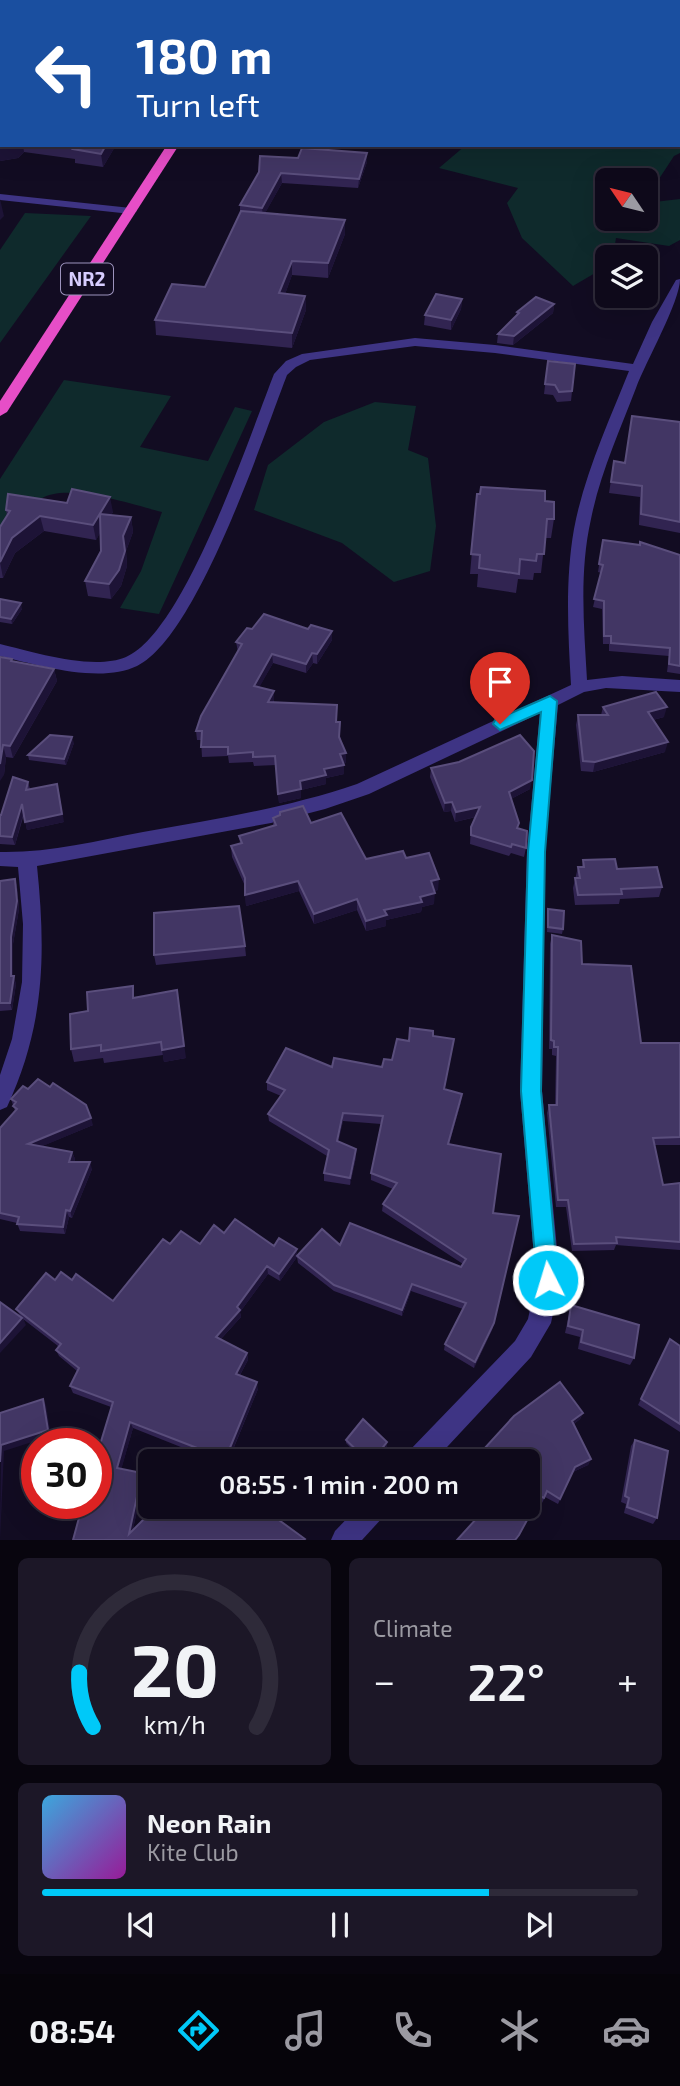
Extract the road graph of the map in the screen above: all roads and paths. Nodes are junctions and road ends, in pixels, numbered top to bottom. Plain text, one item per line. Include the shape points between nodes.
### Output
1 (172, 147) edge
2 (0, 197) edge
3 (131, 211) junction
4 (680, 283) edge
5 (636, 368) junction
6 (0, 412) edge
7 (0, 650) edge
8 (579, 685) junction
9 (680, 686) edge
10 (550, 701) junction
11 (0, 859) edge
12 (27, 860) junction
13 (0, 1100) edge
14 (428, 1449) edge
15 (364, 1519) edge
16 (344, 1540) edge

1 - 3 highway, NR2
2 - 3 street
3 - 6 highway, NR2
4 - 5 street
5 - 7 street via 415,342 297,360 281,374 188,595 154,645 133,662 102,665 59,664
5 - 8 street via 581,528 575,595
8 - 9 street via 634,681
8 - 10 street
10 - 12 street via 363,789 325,802
10 - 14 street via 536,852 531,1091 548,1280 531,1339
11 - 12 street
12 - 13 street via 35,975 14,1070
15 - 16 street

